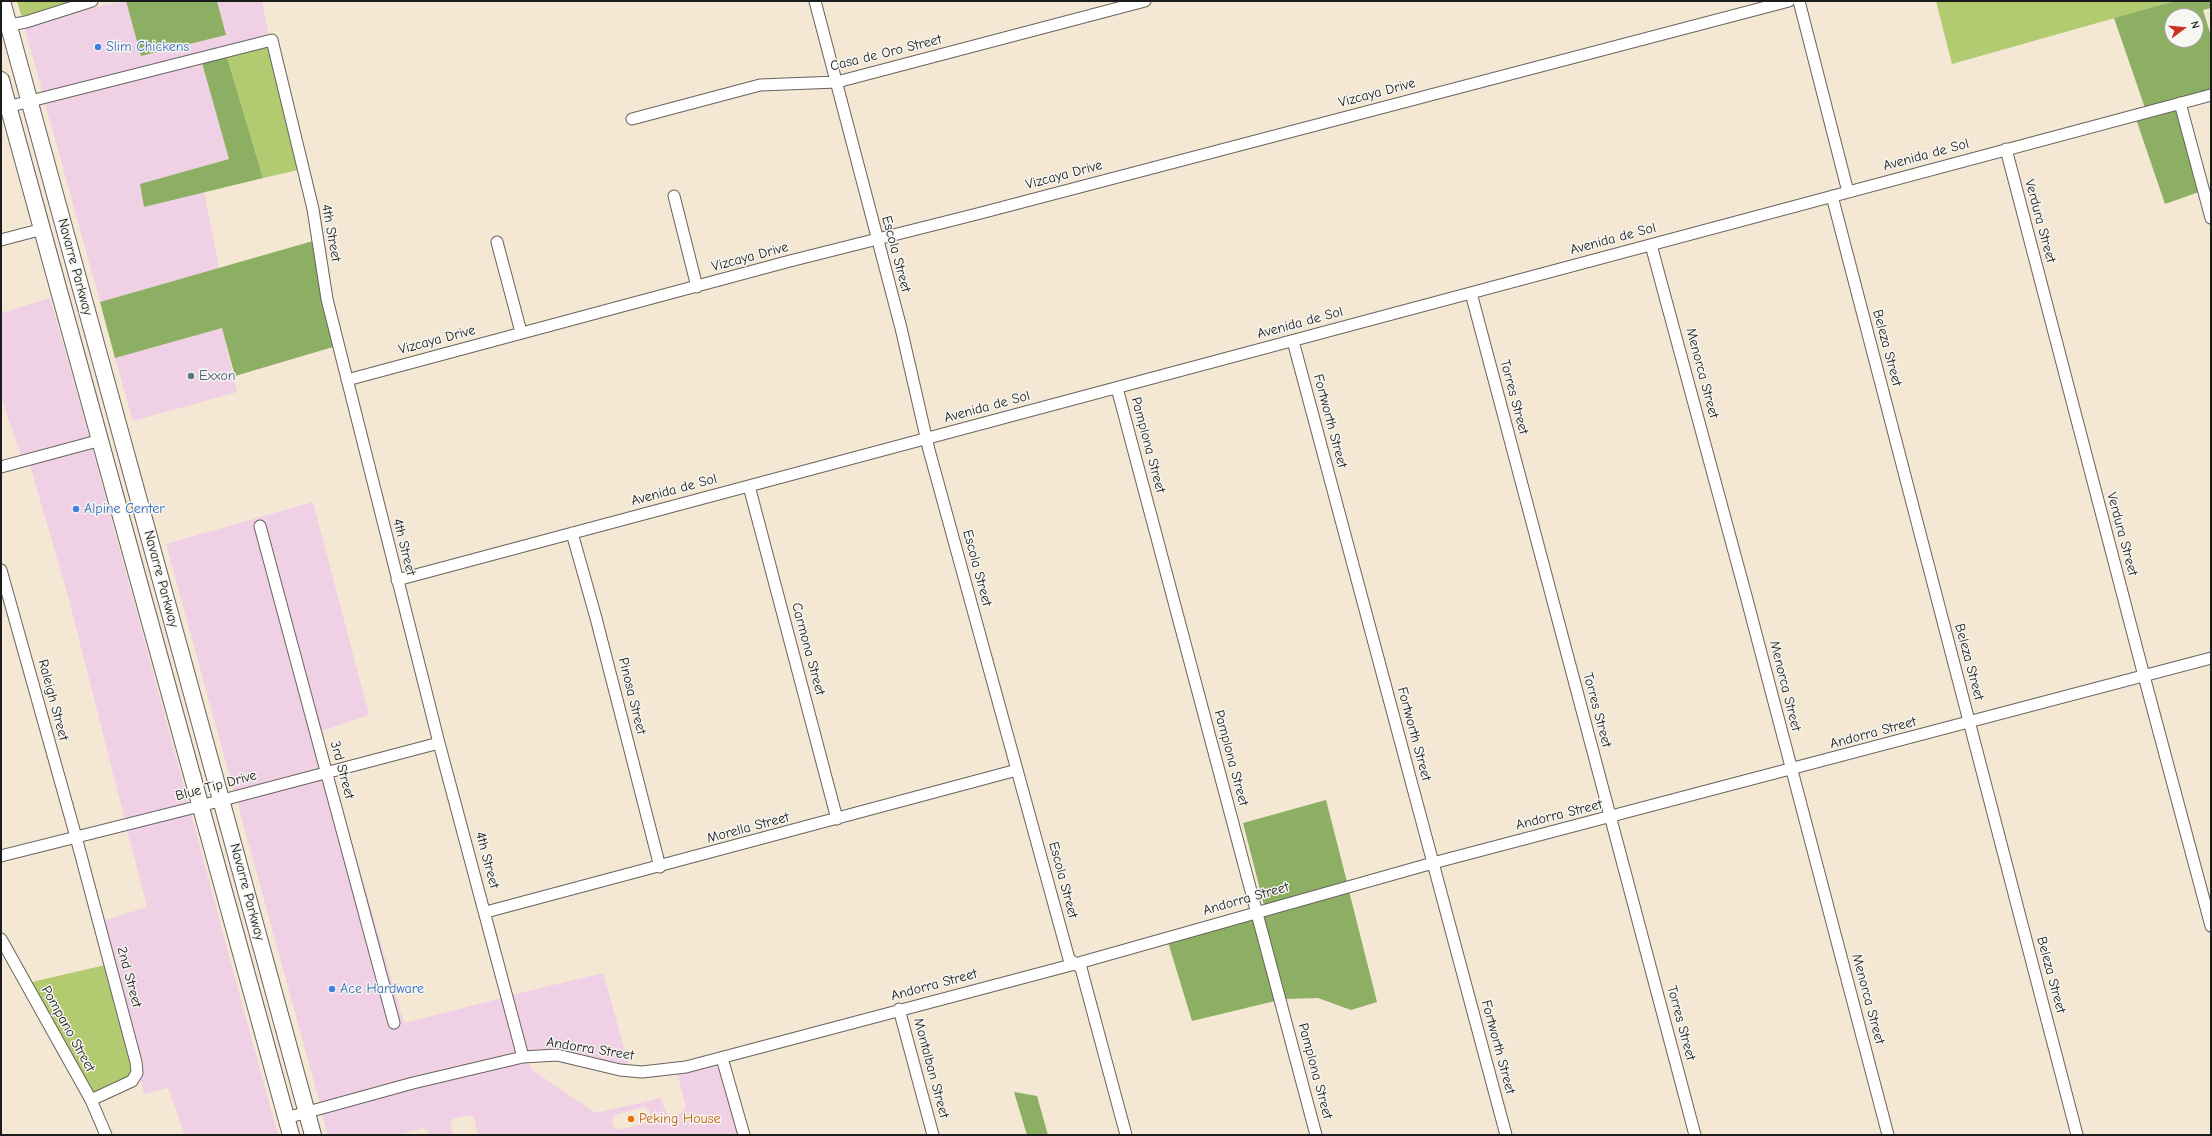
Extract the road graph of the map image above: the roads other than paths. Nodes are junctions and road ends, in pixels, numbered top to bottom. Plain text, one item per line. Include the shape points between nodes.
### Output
1 (2, 1) edge
2 (92, 1) edge
3 (815, 1) edge
4 (1145, 1) edge
5 (1789, 1) edge
6 (1799, 1) edge
7 (9, 24) junction
8 (1, 80) edge
9 (838, 82) junction
10 (2211, 95) edge
11 (30, 102) junction
12 (2180, 103) junction
13 (5, 108) edge
14 (632, 119) dead end
15 (2006, 149) junction
16 (1848, 192) junction
17 (674, 196) dead end
18 (1832, 196) junction
19 (2211, 218) edge
20 (42, 229) junction
21 (877, 239) junction
22 (1, 240) edge
23 (497, 242) dead end
24 (1651, 245) junction
25 (697, 287) junction
26 (1471, 292) junction
27 (61, 295) junction
28 (520, 332) junction
29 (1293, 341) junction
30 (347, 380) junction
31 (1117, 388) junction
32 (118, 422) junction
33 (926, 438) junction
34 (101, 440) junction
35 (1, 467) edge
36 (749, 486) junction
37 (260, 526) dead end
38 (572, 533) junction
39 (158, 568) junction
40 (1, 572) edge
41 (397, 580) junction
42 (2211, 658) edge
43 (2144, 676) junction
44 (1970, 723) junction
45 (439, 743) junction
46 (1017, 770) junction
47 (1791, 770) junction
48 (327, 772) junction
49 (222, 800) junction
50 (200, 806) junction
51 (1610, 818) junction
52 (837, 819) junction
53 (76, 837) junction
54 (1, 856) edge
55 (1434, 863) junction
56 (660, 867) junction
57 (486, 912) junction
58 (1257, 912) junction
59 (2211, 926) edge
60 (1, 939) edge
61 (1075, 964) junction
62 (899, 1009) junction
63 (394, 1023) dead end
64 (523, 1057) junction
65 (722, 1058) junction
66 (91, 1100) junction
67 (307, 1113) junction
68 (286, 1118) junction
69 (106, 1135) edge
70 (291, 1135) edge
71 (313, 1135) edge
72 (744, 1135) edge
73 (933, 1135) edge
74 (1126, 1135) edge
75 (1316, 1135) edge
76 (1506, 1135) edge
77 (1695, 1135) edge
78 (1888, 1135) edge
79 (2077, 1135) edge

1 - 7 highway, Navarre Parkway
2 - 7 street via 26,22
3 - 9 street, Escola Street
4 - 9 street, Casa de Oro Street
5 - 21 street, Vizcaya Drive
6 - 16 street
7 - 11 highway, Navarre Parkway
8 - 13 highway, Navarre Parkway
9 - 14 street, Casa de Oro Street via 760,85
9 - 21 street, Escola Street
10 - 12 street, Avenida de Sol
11 - 13 street
11 - 30 street, 4th Street via 272,40 313,209 327,299
11 - 32 highway, Navarre Parkway
12 - 15 street, Avenida de Sol
12 - 19 street
13 - 20 highway, Navarre Parkway
15 - 16 street, Avenida de Sol
15 - 43 street, Verdura Street
16 - 18 street, Avenida de Sol
17 - 25 street
18 - 24 street, Avenida de Sol
18 - 44 street, Beleza Street
20 - 22 street
20 - 27 highway, Navarre Parkway
21 - 25 street, Vizcaya Drive
21 - 33 street, Escola Street via 901,328
23 - 28 street
24 - 26 street, Avenida de Sol
24 - 47 street, Menorca Street
25 - 28 street, Vizcaya Drive
26 - 29 street, Avenida de Sol
26 - 51 street, Torres Street
27 - 32 highway via 71,308 100,407 109,421
27 - 34 highway, Navarre Parkway
28 - 30 street, Vizcaya Drive
29 - 31 street, Avenida de Sol
29 - 55 street, Fortworth Street
30 - 41 street, 4th Street
31 - 33 street, Avenida de Sol
31 - 58 street, Pamplona Street
32 - 39 highway, Navarre Parkway
33 - 36 street, Avenida de Sol
33 - 46 street, Escola Street
34 - 35 street
34 - 39 highway via 111,442 118,448 149,558
34 - 50 highway, Navarre Parkway
36 - 38 street, Avenida de Sol
36 - 52 street, Carmona Street
37 - 48 street, 3rd Street
38 - 41 street, Avenida de Sol
38 - 56 street, Pinosa Street
39 - 49 highway, Navarre Parkway
40 - 53 street, Raleigh Street
41 - 45 street, 4th Street
42 - 43 street, Andorra Street
43 - 44 street, Andorra Street
43 - 59 street, Verdura Street
44 - 47 street, Andorra Street
44 - 79 street, Beleza Street
45 - 48 street, Blue Tip Drive
45 - 57 street, 4th Street
46 - 52 street, Morella Street
46 - 61 street, Escola Street via 1069,959
47 - 51 street, Andorra Street
47 - 78 street, Menorca Street
48 - 49 street, Blue Tip Drive
48 - 63 street, 3rd Street
49 - 50 street, Blue Tip Drive
49 - 67 highway, Navarre Parkway
50 - 53 street, Blue Tip Drive
50 - 68 highway, Navarre Parkway
51 - 55 street, Andorra Street
51 - 77 street, Torres Street
52 - 56 street, Morella Street
53 - 54 street, Blue Tip Drive
53 - 66 street, 2nd Street via 137,1073 132,1081
55 - 58 street, Andorra Street
55 - 76 street, Fortworth Street
56 - 57 street, Morella Street
57 - 64 street, 4th Street
58 - 61 street, Andorra Street
58 - 75 street, Pamplona Street
60 - 66 street, Pompano Street
61 - 62 street, Andorra Street
61 - 74 street, Escola Street via 1081,968
62 - 65 street, Andorra Street
62 - 73 street, Montalban Street
64 - 65 street, Andorra Street via 556,1055 620,1070 642,1072 686,1067
64 - 67 street, Andorra Street via 413,1083
65 - 72 street
66 - 69 street, Pompano Street
67 - 68 street, Andorra Street
67 - 71 highway, Navarre Parkway
68 - 70 highway, Navarre Parkway

